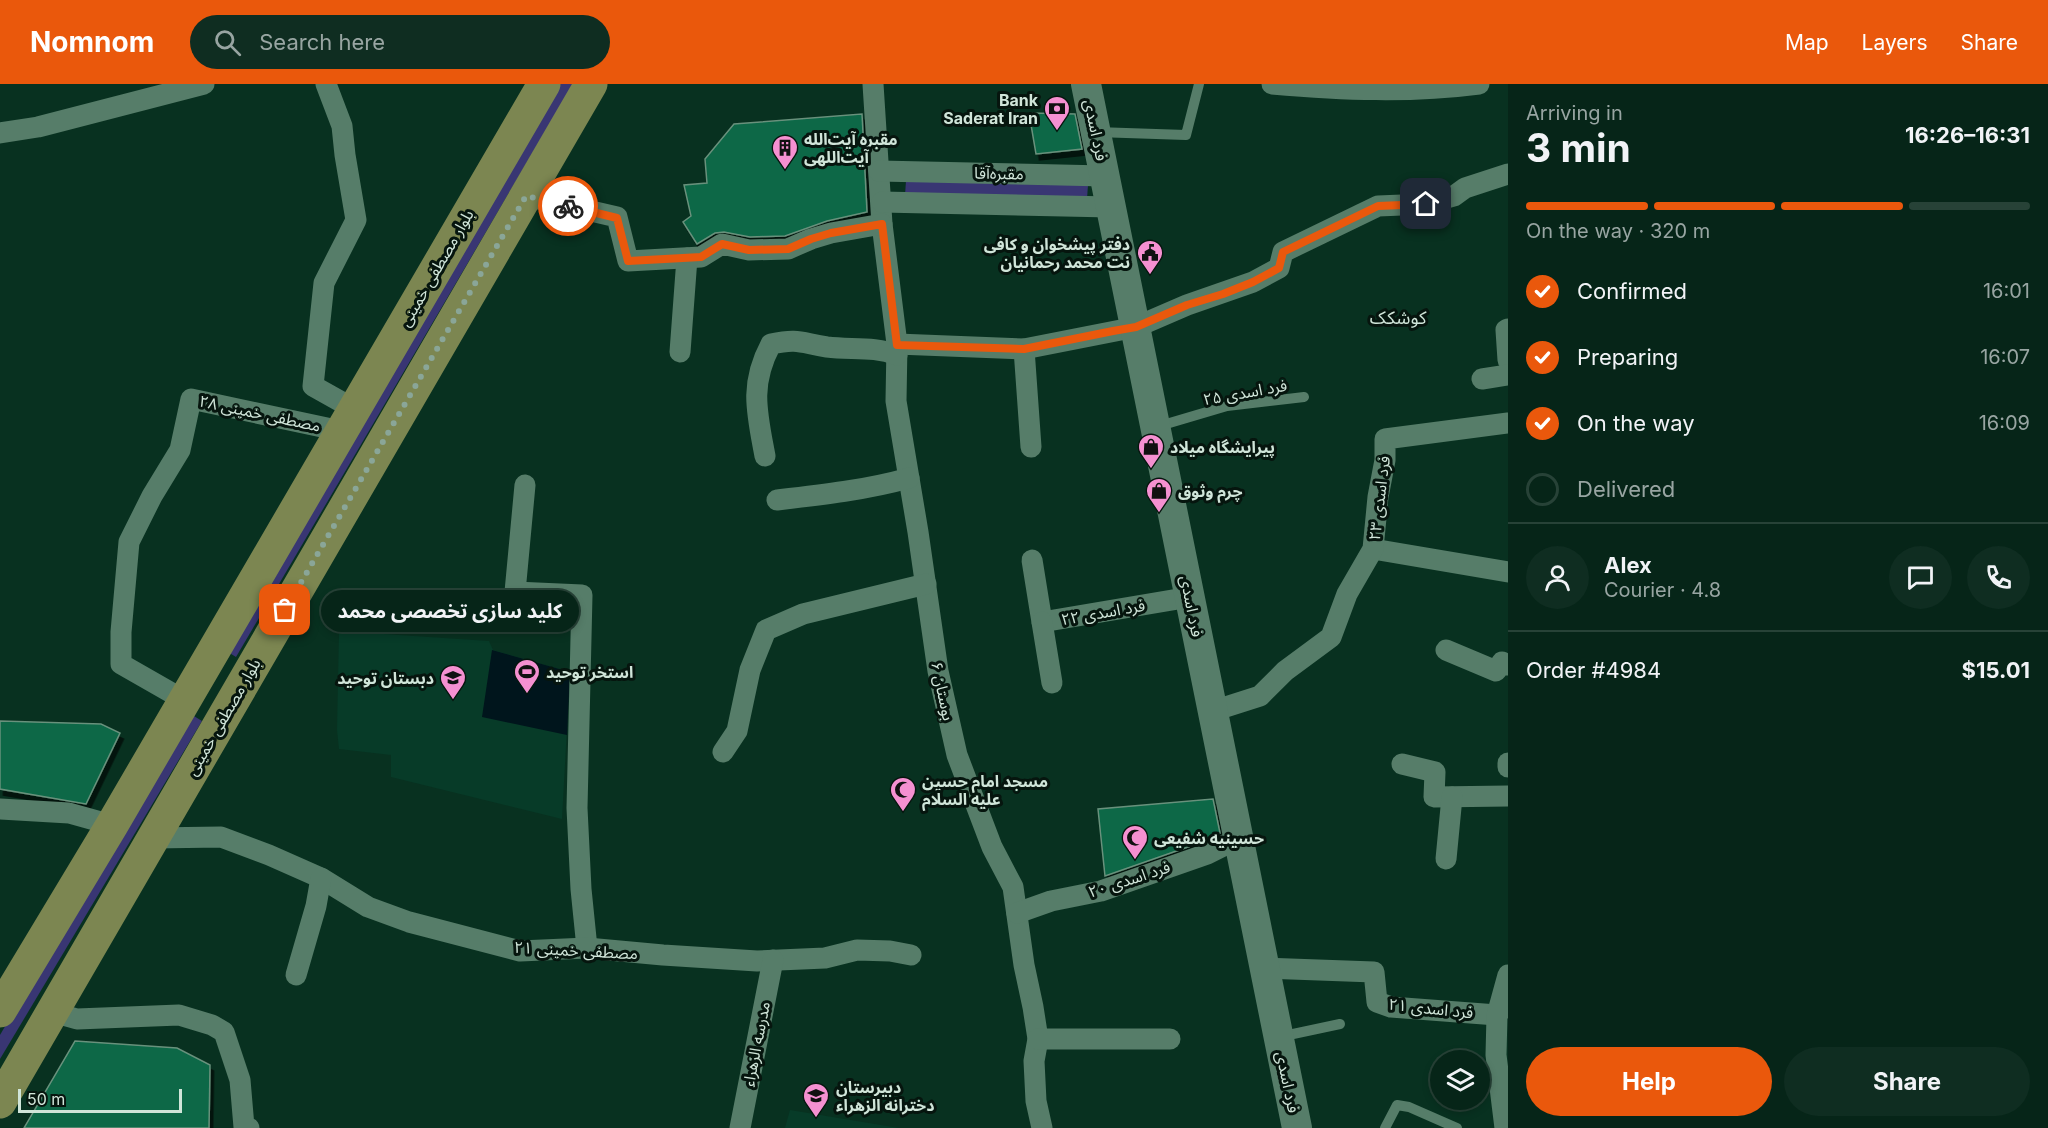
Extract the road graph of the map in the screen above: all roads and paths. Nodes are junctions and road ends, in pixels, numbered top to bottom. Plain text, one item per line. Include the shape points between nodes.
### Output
1 (204, 84) edge
2 (326, 84) edge
3 (544, 84) edge
4 (591, 84) edge
5 (873, 84) edge
6 (1088, 84) edge
7 (1199, 84) edge
8 (1272, 84) edge
9 (1479, 84) edge
10 (1096, 132) junction
11 (0, 133) edge
12 (879, 171) junction
13 (901, 171) junction
14 (1508, 174) edge
15 (1101, 175) junction
16 (526, 196) junction
17 (892, 202) junction
18 (1103, 207) junction
19 (884, 233) junction
20 (687, 258) junction
21 (1136, 327) junction
22 (1508, 329) edge
23 (1024, 349) junction
24 (897, 350) junction
25 (680, 352) dead end
26 (1508, 360) edge
27 (1508, 375) edge
28 (1482, 379) dead end
29 (1304, 397) dead end
30 (348, 420) junction
31 (1508, 423) edge
32 (1156, 427) junction
33 (1031, 447) dead end
34 (765, 456) dead end
35 (909, 478) junction
36 (525, 485) dead end
37 (777, 500) dead end
38 (1373, 549) junction
39 (1032, 560) dead end
40 (1508, 572) edge
41 (926, 584) junction
42 (1190, 597) junction
43 (1042, 622) junction
44 (1446, 650) dead end
45 (1508, 665) edge
46 (201, 670) junction
47 (1052, 683) dead end
48 (237, 693) junction
49 (184, 700) junction
50 (1213, 711) junction
51 (723, 752) dead end
52 (1402, 764) dead end
53 (1508, 796) edge
54 (1452, 797) junction
55 (0, 809) edge
56 (112, 825) junction
57 (153, 838) junction
58 (1239, 838) junction
59 (1446, 859) dead end
60 (321, 878) junction
61 (1017, 913) junction
62 (588, 948) junction
63 (912, 955) dead end
64 (773, 960) junction
65 (1265, 968) junction
66 (296, 975) dead end
67 (1508, 975) edge
68 (1503, 1008) edge
69 (0, 1011) edge
70 (52, 1012) junction
71 (1340, 1024) dead end
72 (1279, 1037) junction
73 (1038, 1039) junction
74 (1170, 1039) dead end
75 (0, 1102) edge
76 (1506, 1115) edge
77 (249, 1128) edge
78 (740, 1128) edge
79 (1042, 1128) edge
80 (1298, 1128) edge
81 (1385, 1128) edge
82 (1457, 1128) edge

1 - 11 street via 38,127
2 - 30 street via 342,126 356,220 324,283 313,386
3 - 30 main road, بلوار مصطفی خمینی
4 - 16 main road, بلوار مصطفی خمینی
5 - 12 street
6 - 10 main road, فرد اسدی
7 - 10 lane via 1186,135
8 - 9 street via 1380,91
10 - 15 main road, فرد اسدی
12 - 13 street, مقبره‌آقا
12 - 17 street
13 - 15 street, مقبره‌آقا
13 - 17 street
14 - 21 street via 1426,204 1378,206 1283,252 1279,268 1253,282
15 - 18 main road, فرد اسدی
16 - 20 street via 617,218 628,261
16 - 48 main road, بلوار مصطفی خمینی
17 - 18 street, مقبره‌آقا
17 - 19 street
18 - 21 main road, فرد اسدی
19 - 20 street via 831,233 788,249 749,250 722,244 701,257
19 - 24 street, بوستان ۶
20 - 25 street
21 - 23 street
21 - 32 main road, فرد اسدی
22 - 26 street
23 - 24 street
23 - 33 street
24 - 34 street via 827,347 792,339 771,344 756,385
24 - 35 street, بوستان ۶ via 896,401
27 - 28 street
29 - 32 lane, فرد اسدی ۲۵ via 1227,406
30 - 46 main road, بلوار مصطفی خمینی
30 - 49 street, مصطفی خمینی ۲۸ via 191,399 180,450 129,542 121,632 121,664
31 - 38 street, فرد اسدی ۲۳ via 1385,439
32 - 42 main road, فرد اسدی
35 - 37 street via 827,495
35 - 41 street, بوستان ۶
36 - 62 street via 515,592 582,595 577,807
38 - 40 street
38 - 50 street, فرد اسدی ۲۳ via 1347,594 1331,637 1285,671 1260,696
39 - 43 street, فرد اسدی ۲۲
41 - 51 street via 803,614 766,630 750,670 737,731
41 - 61 street, بوستان ۶ via 938,671 957,755 992,847 1013,887
42 - 43 street, فرد اسدی ۲۲
42 - 50 main road, فرد اسدی
43 - 47 street
44 - 45 street via 1496,671 1502,662
46 - 48 main road
46 - 49 main road, بلوار مصطفی خمینی
48 - 57 main road, بلوار مصطفی خمینی
49 - 56 main road, بلوار مصطفی خمینی
50 - 58 main road, فرد اسدی
52 - 54 street via 1435,772 1434,797
53 - 54 street
54 - 59 street
55 - 56 street via 69,813
56 - 69 main road, بلوار مصطفی خمینی
57 - 60 street, مصطفی خمینی ۲۱ via 221,837
57 - 70 main road, بلوار مصطفی خمینی
58 - 61 street, فرد اسدی ۲۰ via 1207,854 1101,891
58 - 65 main road, فرد اسدی
60 - 62 street, مصطفی خمینی ۲۱ via 368,907 409,922 520,951
60 - 66 street
61 - 73 street, بوستان ۶
62 - 64 street, مصطفی خمینی ۲۱
63 - 64 street, مصطفی خمینی ۲۱ via 857,950 825,958
64 - 78 street, مدرسه الزهراء
65 - 68 street, فرد اسدی ۲۱ via 1374,972 1377,1002 1391,1007
65 - 72 main road, فرد اسدی
67 - 68 street
68 - 76 street via 1496,1055
70 - 75 main road, بلوار مصطفی خمینی
70 - 77 street via 77,1019 178,1015 224,1032 240,1080 244,1127
71 - 72 lane
72 - 80 main road, فرد اسدی
73 - 74 street
73 - 79 street, بوستان ۶ via 1034,1061
81 - 82 lane via 1397,1105

